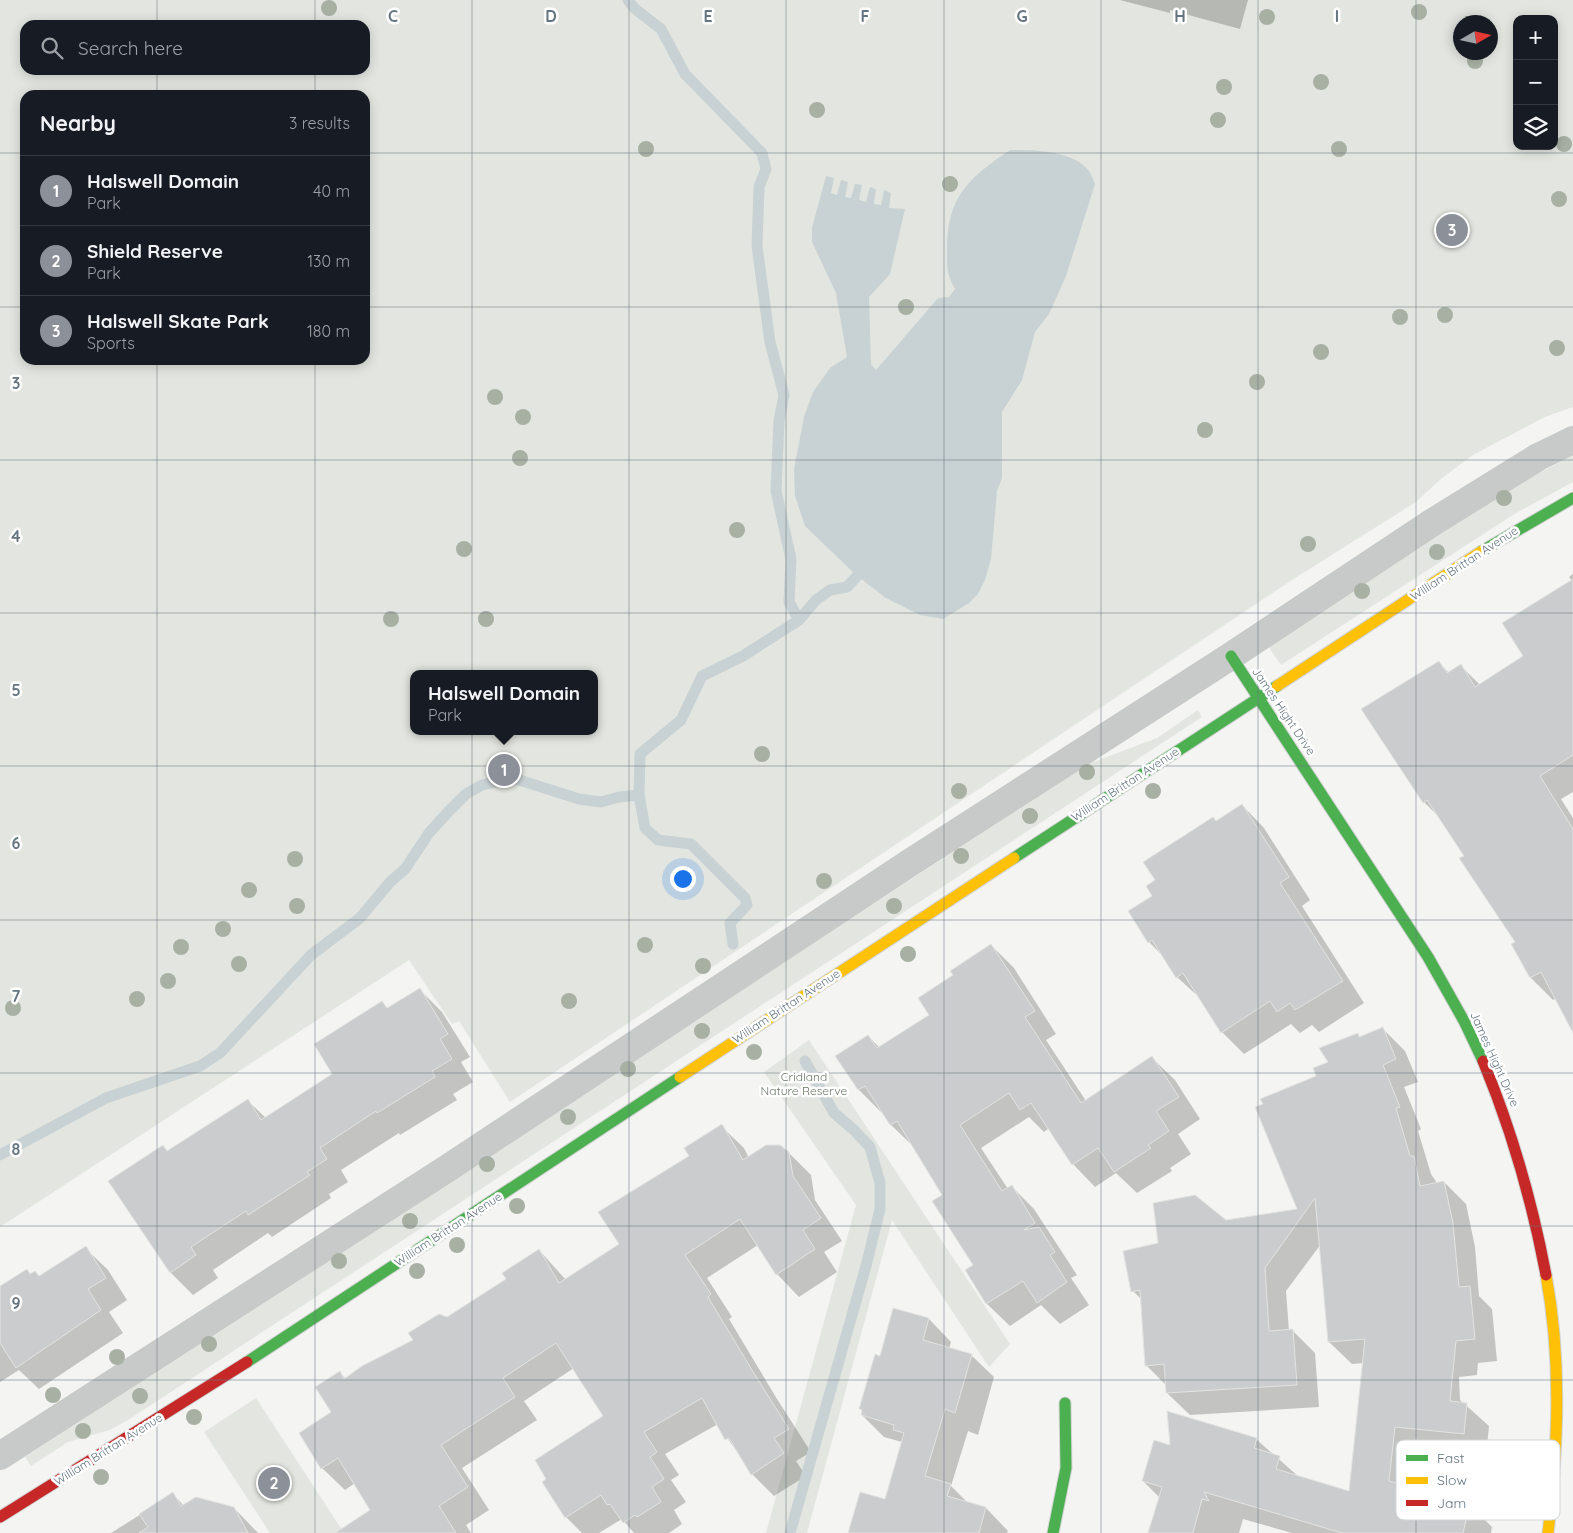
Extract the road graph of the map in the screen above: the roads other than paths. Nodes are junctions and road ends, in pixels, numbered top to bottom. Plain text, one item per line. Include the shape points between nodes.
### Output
1 (1573, 440) edge
2 (1573, 498) edge
3 (1231, 656) junction
4 (1259, 696) junction
5 (1065, 1403) dead end
6 (1554, 1440) edge
7 (0, 1456) edge
8 (0, 1517) edge
9 (1549, 1520) edge
10 (1053, 1533) edge
11 (1548, 1533) edge

1 - 3 street via 1538,457 1433,522
2 - 4 street, William Brittan Avenue via 1508,534
3 - 4 street, James Hight Drive
3 - 7 street via 908,864 448,1168
4 - 6 street, James Hight Drive via 1406,922 1451,996 1479,1051 1517,1150 1542,1250 1552,1315 1557,1399
4 - 8 street, William Brittan Avenue via 251,1358
5 - 10 street via 1068,1463
9 - 11 street, James Hight Drive

